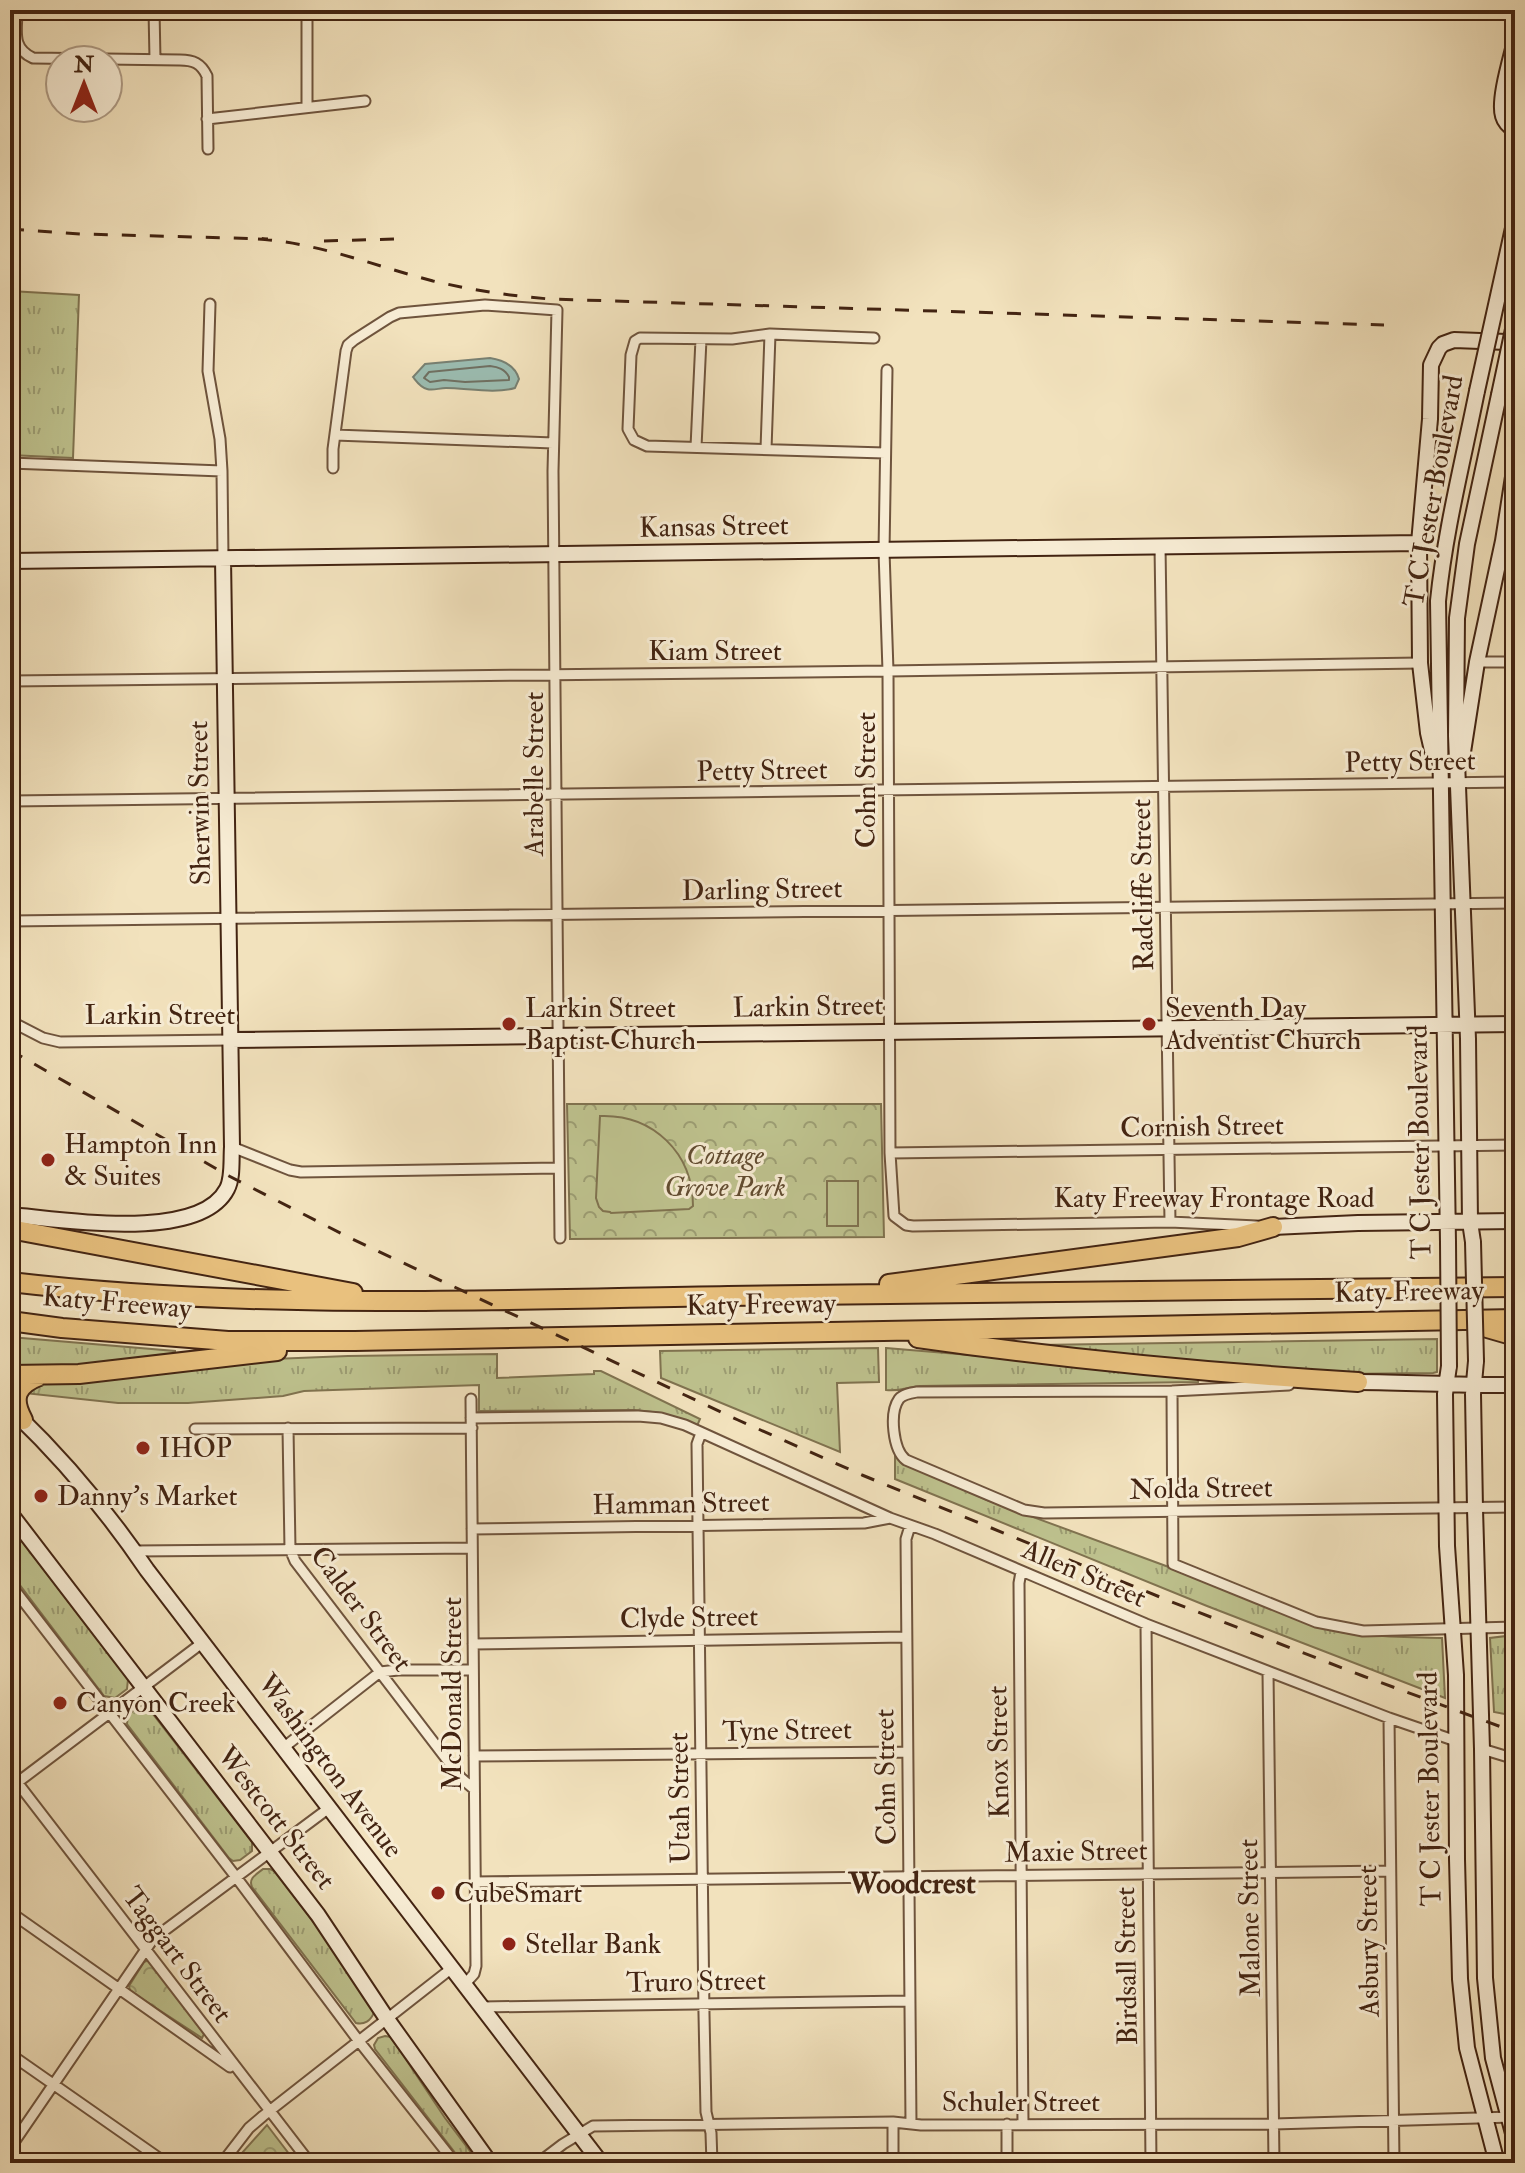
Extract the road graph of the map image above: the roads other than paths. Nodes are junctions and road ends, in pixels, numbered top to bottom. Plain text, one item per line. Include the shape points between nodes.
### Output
1 (17, 10) edge
2 (154, 10) edge
3 (307, 10) edge
4 (1515, 41) edge
5 (16, 44) edge
6 (155, 59) junction
7 (365, 101) dead end
8 (307, 107) junction
9 (207, 119) junction
10 (1515, 130) edge
11 (208, 149) dead end
12 (1515, 219) edge
13 (210, 304) dead end
14 (1515, 320) edge
15 (770, 334) junction
16 (874, 338) dead end
17 (701, 339) junction
18 (1515, 349) edge
19 (887, 370) dead end
20 (335, 435) junction
21 (553, 443) junction
22 (696, 447) junction
23 (766, 449) junction
24 (885, 453) junction
25 (10, 463) edge
26 (1515, 464) edge
27 (333, 468) dead end
28 (222, 471) junction
29 (1508, 541) edge
30 (1419, 543) junction
31 (1160, 546) junction
32 (884, 551) junction
33 (554, 554) junction
34 (223, 559) junction
35 (10, 561) edge
36 (1477, 662) junction
37 (1515, 662) edge
38 (1420, 663) junction
39 (1162, 667) junction
40 (888, 671) junction
41 (555, 674) junction
42 (225, 679) junction
43 (10, 681) edge
44 (1515, 782) edge
45 (1439, 784) junction
46 (1458, 784) junction
47 (1163, 788) junction
48 (888, 791) junction
49 (556, 795) junction
50 (226, 799) junction
51 (10, 801) edge
52 (1515, 903) edge
53 (1441, 904) junction
54 (1462, 904) junction
55 (1165, 908) junction
56 (889, 911) junction
57 (557, 915) junction
58 (227, 918) junction
59 (10, 921) edge
60 (1464, 944) junction
61 (1442, 949) junction
62 (10, 1021) edge
63 (1468, 1024) junction
64 (1515, 1024) edge
65 (1444, 1025) junction
66 (1167, 1029) junction
67 (889, 1032) junction
68 (558, 1036) junction
69 (230, 1040) junction
70 (1515, 1145) edge
71 (1446, 1146) junction
72 (1469, 1146) junction
73 (232, 1147) junction
74 (1169, 1150) junction
75 (890, 1153) junction
76 (559, 1168) junction
77 (10, 1215) edge
78 (1515, 1221) edge
79 (1170, 1222) junction
80 (1447, 1222) junction
81 (1470, 1222) junction
82 (913, 1226) joint
83 (1273, 1227) junction
84 (10, 1229) edge
85 (560, 1238) dead end
86 (10, 1282) edge
87 (1515, 1287) edge
88 (815, 1295) junction
89 (399, 1302) junction
90 (1459, 1319) junction
91 (1515, 1319) edge
92 (10, 1321) edge
93 (864, 1330) junction
94 (1515, 1336) edge
95 (355, 1341) junction
96 (10, 1375) edge
97 (39, 1375) junction
98 (1358, 1382) junction
99 (1446, 1385) junction
100 (1515, 1385) edge
101 (1474, 1386) junction
102 (1172, 1391) junction
103 (471, 1399) dead end
104 (16, 1414) edge
105 (472, 1423) junction
106 (288, 1428) junction
107 (195, 1429) dead end
108 (701, 1433) junction
109 (1515, 1507) edge
110 (1447, 1509) junction
111 (1475, 1509) junction
112 (1174, 1511) junction
113 (10, 1513) edge
114 (890, 1518) junction
115 (698, 1526) junction
116 (910, 1526) junction
117 (472, 1529) junction
118 (472, 1548) junction
119 (290, 1549) junction
120 (134, 1551) junction
121 (1021, 1572) junction
122 (10, 1584) edge
123 (1146, 1624) junction
124 (1515, 1627) edge
125 (1452, 1628) junction
126 (1478, 1628) junction
127 (906, 1637) junction
128 (700, 1640) junction
129 (202, 1643) junction
130 (473, 1644) junction
131 (473, 1670) junction
132 (380, 1672) junction
133 (1268, 1672) junction
134 (143, 1687) junction
135 (109, 1713) junction
136 (1389, 1718) junction
137 (1456, 1741) junction
138 (283, 1748) junction
139 (1482, 1749) junction
140 (907, 1752) junction
141 (701, 1754) junction
142 (474, 1756) junction
143 (1515, 1759) edge
144 (10, 1773) edge
145 (18, 1782) junction
146 (474, 1789) junction
147 (10, 1792) edge
148 (329, 1808) junction
149 (269, 1853) junction
150 (1457, 1859) junction
151 (1484, 1859) junction
152 (1390, 1871) junction
153 (1272, 1872) junction
154 (1148, 1873) junction
155 (909, 1876) junction
156 (1023, 1876) junction
157 (236, 1877) junction
158 (704, 1878) junction
159 (475, 1882) junction
160 (10, 1912) edge
161 (146, 1950) junction
162 (452, 1968) junction
163 (1485, 1978) junction
164 (1460, 1979) junction
165 (464, 1985) junction
166 (118, 1989) junction
167 (910, 2001) junction
168 (704, 2004) junction
169 (482, 2007) junction
170 (387, 2019) junction
171 (358, 2040) junction
172 (10, 2054) edge
173 (240, 2074) junction
174 (53, 2084) junction
175 (270, 2110) junction
176 (1511, 2117) edge
177 (1484, 2118) junction
178 (1393, 2121) junction
179 (893, 2122) junction
180 (709, 2123) junction
181 (911, 2123) junction
182 (1007, 2124) junction
183 (1023, 2124) junction
184 (1151, 2124) junction
185 (1274, 2124) junction
186 (578, 2134) junction
187 (1515, 2141) edge
188 (10, 2148) edge
189 (166, 2163) edge
190 (222, 2163) edge
191 (310, 2163) edge
192 (455, 2163) edge
193 (490, 2163) edge
194 (538, 2163) edge
195 (601, 2163) edge
196 (712, 2163) edge
197 (893, 2163) edge
198 (1007, 2163) edge
199 (1151, 2163) edge
200 (1274, 2163) edge
201 (1394, 2163) edge
202 (1497, 2163) edge

1 - 5 street
2 - 6 street
3 - 8 street
4 - 10 main road via 1502,109
5 - 6 street via 40,59
6 - 9 street via 190,60 201,66 207,76
7 - 8 street
8 - 9 street
9 - 11 street
12 - 45 main road, T C Jester Boulevard, bridge via 1440,586
13 - 28 street, Sherwin Street via 208,371
14 - 46 main road, T C Jester Boulevard, bridge via 1460,587
15 - 16 street
15 - 17 street
15 - 23 street
17 - 22 street
17 - 22 street via 646,336 635,341 631,355 628,429 634,440 647,446
18 - 30 main road via 1507,342 1454,340 1436,352
19 - 24 street, Cohn Street
20 - 21 street
20 - 21 street, Arabelle Street via 348,345 390,317 485,305 557,310
20 - 27 street
21 - 33 street, Arabelle Street
22 - 23 street
23 - 24 street
24 - 32 street, Cohn Street
25 - 28 street
26 - 29 main road
28 - 34 street, Sherwin Street
29 - 36 main road
30 - 31 main road, Kansas Street
30 - 38 main road
31 - 32 main road, Kansas Street
31 - 39 street, Radcliffe Street
32 - 33 main road, Kansas Street
32 - 40 street, Cohn Street
33 - 34 main road, Kansas Street
33 - 41 street, Arabelle Street
34 - 35 main road, Kansas Street
34 - 42 main road, Sherwin Street
36 - 37 street
36 - 46 main road
38 - 39 street, Kiam Street
38 - 45 main road
39 - 40 street, Kiam Street
39 - 47 street, Radcliffe Street
40 - 41 street, Kiam Street
40 - 48 street, Cohn Street
41 - 42 street, Kiam Street
41 - 49 street, Arabelle Street
42 - 43 street, Kiam Street
42 - 50 main road, Sherwin Street
44 - 46 street, Petty Street
45 - 46 street, Petty Street
45 - 47 street, Petty Street
45 - 53 main road, T C Jester Boulevard
46 - 54 main road, T C Jester Boulevard
47 - 48 street, Petty Street
47 - 55 street, Radcliffe Street
48 - 49 street, Petty Street
48 - 56 street, Cohn Street
49 - 50 street, Petty Street
49 - 57 street, Arabelle Street
50 - 51 street, Petty Street
50 - 58 main road, Sherwin Street
52 - 54 street, Darling Street
53 - 54 street, Darling Street
53 - 55 street, Darling Street
53 - 61 main road, T C Jester Boulevard
54 - 60 main road, T C Jester Boulevard
55 - 56 street, Darling Street
55 - 66 street, Radcliffe Street
56 - 57 street, Darling Street
56 - 67 street, Cohn Street
57 - 58 street, Darling Street
57 - 68 street, Arabelle Street
58 - 59 street, Darling Street
58 - 69 main road, Sherwin Street
60 - 61 main road
60 - 63 main road, T C Jester Boulevard
61 - 65 main road, T C Jester Boulevard
62 - 69 street, Larkin Street via 60,1042
63 - 64 main road, Larkin Street
63 - 65 main road, Larkin Street
63 - 72 main road, T C Jester Boulevard
65 - 66 main road, Larkin Street
65 - 71 main road, T C Jester Boulevard
66 - 67 main road, Larkin Street
66 - 74 street, Radcliffe Street
67 - 68 main road, Larkin Street
67 - 75 street, Cohn Street
68 - 69 main road, Larkin Street
68 - 76 street, Arabelle Street
69 - 73 main road, Sherwin Street
70 - 72 street, Cornish Street
71 - 72 street, Cornish Street
71 - 74 street, Cornish Street
71 - 80 main road, T C Jester Boulevard
72 - 81 main road, T C Jester Boulevard
73 - 76 street via 301,1172
73 - 77 main road, Sherwin Street via 226,1192 187,1217 124,1224
74 - 75 street, Cornish Street
74 - 79 street, Radcliffe Street
75 - 82 street, Cohn Street via 892,1207 897,1219
76 - 85 street, Arabelle Street
78 - 81 main road, Katy Freeway Frontage Road
79 - 82 street, Katy Freeway Frontage Road
79 - 83 street, Katy Freeway Frontage Road
80 - 81 main road, Katy Freeway Frontage Road
80 - 83 main road, Katy Freeway Frontage Road
80 - 99 main road, T C Jester Boulevard, bridge
81 - 101 main road, T C Jester Boulevard, bridge
83 - 88 highway via 1238,1237
84 - 89 highway
86 - 89 highway, Katy Freeway via 183,1297
87 - 88 highway, Katy Freeway
88 - 89 highway, Katy Freeway
90 - 91 highway, Katy Freeway
90 - 93 highway, Katy Freeway
90 - 94 highway
92 - 95 highway, Katy Freeway via 228,1341
93 - 95 highway, Katy Freeway
93 - 98 highway via 1029,1353
95 - 97 highway
96 - 97 highway
97 - 104 highway via 21,1387
98 - 99 main road
98 - 102 street
99 - 101 main road
99 - 110 main road, T C Jester Boulevard
100 - 101 main road
101 - 111 main road, T C Jester Boulevard
102 - 112 street
102 - 112 street, Nolda Street via 917,1392 899,1399 894,1413 895,1443 906,1460 1024,1510
103 - 105 street, McDonald Street
104 - 120 main road, Washington Avenue via 83,1485
105 - 106 street, Allen Street
105 - 108 street, Allen Street via 638,1416 661,1418
105 - 117 street, McDonald Street
106 - 107 street, Allen Street
106 - 119 street, Calder Street
108 - 114 street, Allen Street
108 - 115 street, Utah Street
109 - 111 street, Nolda Street
110 - 111 street, Nolda Street
110 - 112 street, Nolda Street
110 - 125 main road, T C Jester Boulevard
111 - 126 main road, T C Jester Boulevard
112 - 125 street via 1173,1564 1316,1622 1363,1631
113 - 134 main road, Westcott Street
114 - 115 street, Hamman Street
114 - 116 street, Allen Street
115 - 117 street, Hamman Street
115 - 128 street, Utah Street
116 - 121 street, Allen Street
116 - 127 street, Cohn Street
117 - 118 street, McDonald Street
118 - 119 street
118 - 130 street, McDonald Street
119 - 120 street
119 - 132 street, Calder Street
120 - 129 main road, Washington Avenue
121 - 123 street, Allen Street
121 - 156 street, Knox Street
122 - 135 street
123 - 133 street, Allen Street
123 - 154 street, Birdsall Street
124 - 126 street
125 - 126 street
125 - 137 main road, T C Jester Boulevard
126 - 139 main road, T C Jester Boulevard
127 - 128 street, Clyde Street
127 - 140 street, Cohn Street
128 - 130 street, Clyde Street
128 - 141 street, Utah Street
129 - 134 street
129 - 138 main road, Washington Avenue
130 - 131 street, McDonald Street
131 - 132 street
131 - 142 street, McDonald Street
132 - 138 street
132 - 146 street, Calder Street
133 - 136 street, Allen Street
133 - 153 street, Malone Street
134 - 135 street
134 - 149 main road, Westcott Street
135 - 145 street
135 - 157 street
136 - 137 street, Allen Street
136 - 152 street, Asbury Street
137 - 150 main road, T C Jester Boulevard
138 - 148 main road, Washington Avenue
139 - 143 street
139 - 151 main road, T C Jester Boulevard
140 - 141 street, Tyne Street
140 - 155 street, Cohn Street
141 - 142 street, Tyne Street
141 - 158 street, Utah Street
142 - 146 street, McDonald Street
144 - 145 street, Taggart Street
145 - 147 street
145 - 161 street, Taggart Street
146 - 159 street, McDonald Street
148 - 149 street
148 - 162 main road, Washington Avenue
149 - 157 street
149 - 170 main road, Westcott Street via 318,1915
150 - 151 main road
150 - 164 main road, T C Jester Boulevard
151 - 163 main road, T C Jester Boulevard
152 - 153 street, Maxie Street
152 - 178 street, Asbury Street
153 - 154 street, Maxie Street
153 - 185 street, Malone Street
154 - 156 street, Maxie Street
154 - 184 street, Birdsall Street
155 - 156 street, Maxie Street
155 - 158 street, Maxie Street
155 - 167 street, Cohn Street
156 - 183 street, Knox Street
157 - 161 street via 153,1939
157 - 171 street
158 - 159 street, Maxie Street
158 - 168 street, Utah Street
159 - 165 street, McDonald Street via 476,1966
160 - 166 street
161 - 166 street
161 - 173 street, Taggart Street
162 - 165 main road, Washington Avenue
162 - 170 street
163 - 164 main road
163 - 176 main road, T C Jester Boulevard via 1493,2058
164 - 177 main road, T C Jester Boulevard via 1467,2048
165 - 169 main road, Washington Avenue
166 - 173 street
166 - 174 street
167 - 168 street, Truro Street
167 - 181 street, Cohn Street
168 - 169 street, Truro Street
168 - 180 street, Utah Street
169 - 186 main road, Washington Avenue
170 - 171 street
170 - 193 main road, Westcott Street
171 - 175 street
171 - 192 street
172 - 174 street
173 - 175 street, Taggart Street
174 - 188 street
174 - 189 street
175 - 190 street
175 - 191 street, Taggart Street
176 - 177 street, Schuler Street
176 - 187 main road, T C Jester Boulevard
177 - 178 street, Schuler Street
177 - 202 main road, T C Jester Boulevard
178 - 185 street, Schuler Street
178 - 201 street, Asbury Street
179 - 180 street, Schuler Street
179 - 181 street, Schuler Street
179 - 197 street
180 - 186 street, Schuler Street via 593,2126
180 - 196 street, Utah Street
181 - 182 street, Schuler Street
182 - 183 street, Schuler Street
182 - 198 street
183 - 184 street, Schuler Street
184 - 185 street, Schuler Street
184 - 199 street, Birdsall Street
185 - 200 street, Malone Street
186 - 194 street, Schuler Street
186 - 195 main road, Washington Avenue

